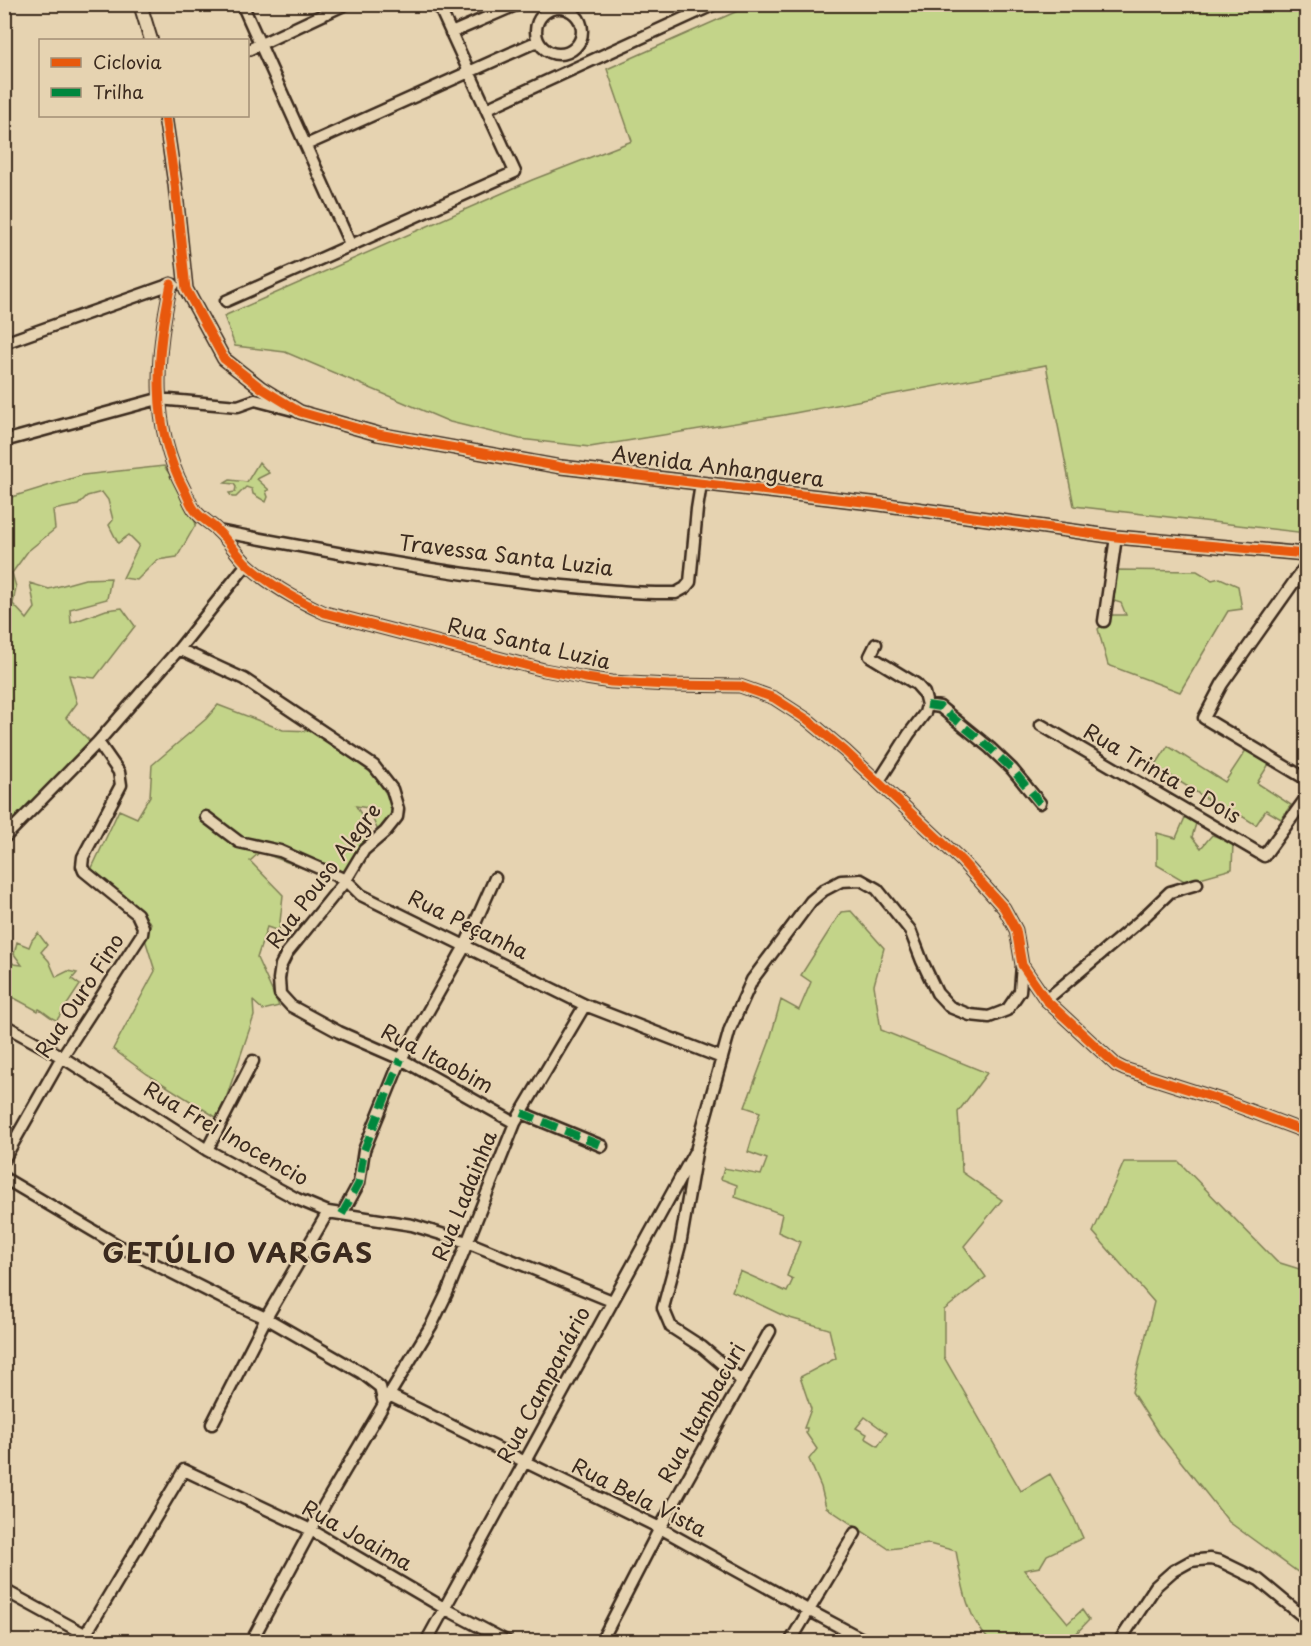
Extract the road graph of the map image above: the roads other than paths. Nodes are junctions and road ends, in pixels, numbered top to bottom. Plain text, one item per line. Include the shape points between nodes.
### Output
1 (140, 4) edge
2 (242, 4) edge
3 (345, 4) edge
4 (438, 4) edge
5 (518, 4) edge
6 (715, 4) edge
7 (550, 7) edge
8 (451, 33) junction
9 (151, 39) edge
10 (538, 41) junction
11 (259, 44) junction
12 (249, 49) edge
13 (566, 53) junction
14 (573, 69) junction
15 (470, 72) junction
16 (486, 108) junction
17 (165, 117) edge
18 (306, 146) junction
19 (351, 246) junction
20 (171, 284) junction
21 (186, 289) junction
22 (226, 301) dead end
23 (4, 343) edge
24 (158, 399) junction
25 (300, 412) junction
26 (4, 441) edge
27 (701, 484) junction
28 (218, 531) junction
29 (1116, 537) junction
30 (1306, 554) edge
31 (246, 564) junction
32 (1306, 565) edge
33 (1104, 621) dead end
34 (876, 644) dead end
35 (179, 649) junction
36 (927, 705) junction
37 (1041, 725) dead end
38 (98, 742) junction
39 (1306, 779) edge
40 (879, 781) junction
41 (1306, 798) edge
42 (1040, 803) dead end
43 (206, 817) dead end
44 (4, 838) edge
45 (495, 878) dead end
46 (346, 880) junction
47 (1197, 884) dead end
48 (465, 946) junction
49 (1022, 965) junction
50 (1046, 1000) junction
51 (585, 1005) junction
52 (4, 1025) edge
53 (339, 1032) joint
54 (62, 1057) junction
55 (722, 1058) junction
56 (400, 1059) junction
57 (253, 1061) dead end
58 (522, 1113) junction
59 (515, 1124) junction
60 (1306, 1132) edge
61 (602, 1146) dead end
62 (697, 1147) junction
63 (207, 1150) junction
64 (4, 1159) edge
65 (4, 1178) edge
66 (328, 1212) junction
67 (342, 1214) junction
68 (467, 1242) junction
69 (612, 1301) junction
70 (266, 1318) junction
71 (770, 1330) dead end
72 (742, 1381) junction
73 (386, 1400) junction
74 (212, 1424) dead end
75 (524, 1463) junction
76 (660, 1528) junction
77 (311, 1530) junction
78 (855, 1533) dead end
79 (4, 1590) edge
80 (444, 1608) junction
81 (808, 1610) junction
82 (1306, 1619) edge
83 (83, 1638) edge
84 (99, 1641) edge
85 (251, 1641) edge
86 (426, 1641) edge
87 (508, 1641) edge
88 (601, 1641) edge
89 (790, 1641) edge
90 (868, 1641) edge
91 (1119, 1641) edge

1 - 9 street
2 - 11 street
3 - 11 street
4 - 8 street
5 - 8 street
6 - 14 street
7 - 10 street via 538,22
7 - 13 street via 565,8 580,21 580,40
8 - 15 street
10 - 13 street via 553,53
10 - 15 street
11 - 12 street
11 - 18 street
13 - 14 street
14 - 16 street
15 - 16 street
15 - 18 street
16 - 19 street via 515,172
17 - 21 street
18 - 19 street
19 - 22 street
20 - 21 street
20 - 23 street
20 - 24 street, Rua Santa Luzia
21 - 25 street, Avenida Anhanguera via 224,358 261,388
24 - 25 street via 238,406 255,400
24 - 26 street
24 - 28 street, Rua Santa Luzia via 174,470 196,512
25 - 27 street, Avenida Anhanguera via 390,436 561,467
27 - 28 street, Travessa Santa Luzia via 690,582 676,593 502,579
27 - 29 street, Avenida Anhanguera
28 - 31 street, Rua Santa Luzia
29 - 30 street, Avenida Anhanguera
29 - 33 street
31 - 35 street
31 - 40 street, Rua Santa Luzia via 294,599 325,613 544,670 611,682 740,686 774,698 808,720
32 - 39 street via 1221,684 1204,718
34 - 36 street via 870,656 916,684
35 - 38 street
35 - 46 street, Rua Pouso Alegre via 244,679 374,766 387,781 395,799 397,818 370,842
36 - 40 street
36 - 42 street via 940,707 990,748
37 - 41 street, Rua Trinta e Dois via 1264,856
38 - 44 street
38 - 54 street, Rua Ouro Fino via 118,772 121,785 83,857 82,866 137,914 143,927
40 - 49 street, Rua Santa Luzia via 961,860 1004,908 1016,930
43 - 46 street, Rua Peçanha via 239,842 280,851
45 - 48 street
46 - 48 street, Rua Peçanha via 361,895
46 - 53 street, Rua Pouso Alegre via 287,953 279,979 280,994 291,1006
47 - 50 street via 1170,892
48 - 51 street, Rua Peçanha
48 - 56 street
49 - 50 street, Rua Santa Luzia
49 - 55 street, Rua Campanário via 1020,991 1006,1010 989,1017 950,1007 937,993 910,930 877,889 861,880 841,881 811,901 752,980
50 - 60 street, Rua Santa Luzia via 1116,1065
51 - 55 street, Rua Peçanha
51 - 58 street, Rua Ladainha
52 - 54 street, Rua Frei Inocencio
53 - 56 street, Rua Itaobim
54 - 63 street, Rua Frei Inocencio
54 - 64 street, Rua Ouro Fino
55 - 62 street, Rua Campanário
56 - 59 street, Rua Itaobim
56 - 67 street via 363,1150 359,1183
57 - 63 street
58 - 59 street, Rua Ladainha
58 - 61 street
59 - 68 street, Rua Ladainha
62 - 69 street, Rua Campanário
62 - 72 street, Rua Campanário via 680,1245 663,1308 671,1327
63 - 66 street, Rua Frei Inocencio
65 - 70 street via 119,1246
66 - 67 street, Rua Frei Inocencio
66 - 70 street
67 - 68 street, Rua Frei Inocencio via 412,1225
68 - 69 street, Rua Frei Inocencio
68 - 73 street, Rua Ladainha via 432,1324
69 - 75 street, Rua Campanário
70 - 73 street via 362,1373 380,1387
70 - 74 street
71 - 72 street, Rua Itambacuri
72 - 76 street, Rua Itambacuri
73 - 75 street, Rua Bela Vista
73 - 77 street, Rua Ladainha
75 - 76 street, Rua Bela Vista
75 - 80 street, Rua Campanário
76 - 81 street, Rua Bela Vista
76 - 88 street, Rua Itambacuri
77 - 80 street, Rua Joaima
77 - 83 street, Rua Joaima via 184,1470
77 - 85 street, Rua Ladainha
78 - 81 street
79 - 83 street
80 - 86 street, Rua Campanário
80 - 87 street, Rua Joaima
81 - 89 street
81 - 90 street, Rua Bela Vista
82 - 91 street via 1259,1580 1220,1561 1199,1560 1173,1571 1156,1586
83 - 84 street

